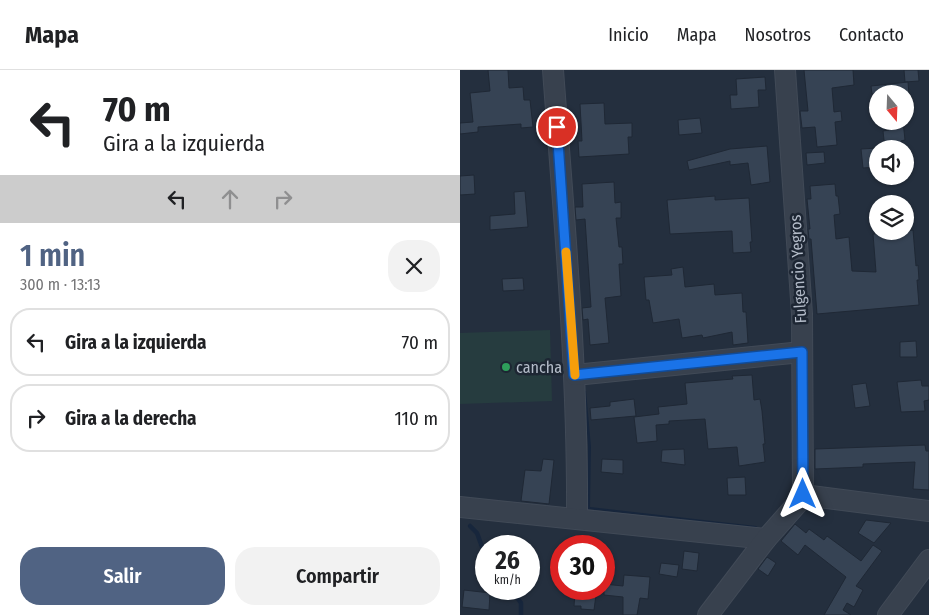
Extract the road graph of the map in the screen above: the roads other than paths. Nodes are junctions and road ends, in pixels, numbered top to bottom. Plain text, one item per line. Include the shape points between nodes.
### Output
1 (553, 70) edge
2 (785, 70) edge
3 (802, 352) junction
4 (574, 375) junction
5 (803, 494) junction
6 (460, 507) edge
7 (929, 511) edge
8 (577, 518) junction
9 (766, 539) junction
10 (929, 560) edge
11 (708, 615) edge
12 (888, 615) edge

1 - 4 street
2 - 3 street, Fulgencio Yegros
3 - 4 street
3 - 5 street, Fulgencio Yegros
4 - 8 street
5 - 7 street
5 - 9 street
6 - 8 street
8 - 9 street
9 - 11 street
10 - 12 street

